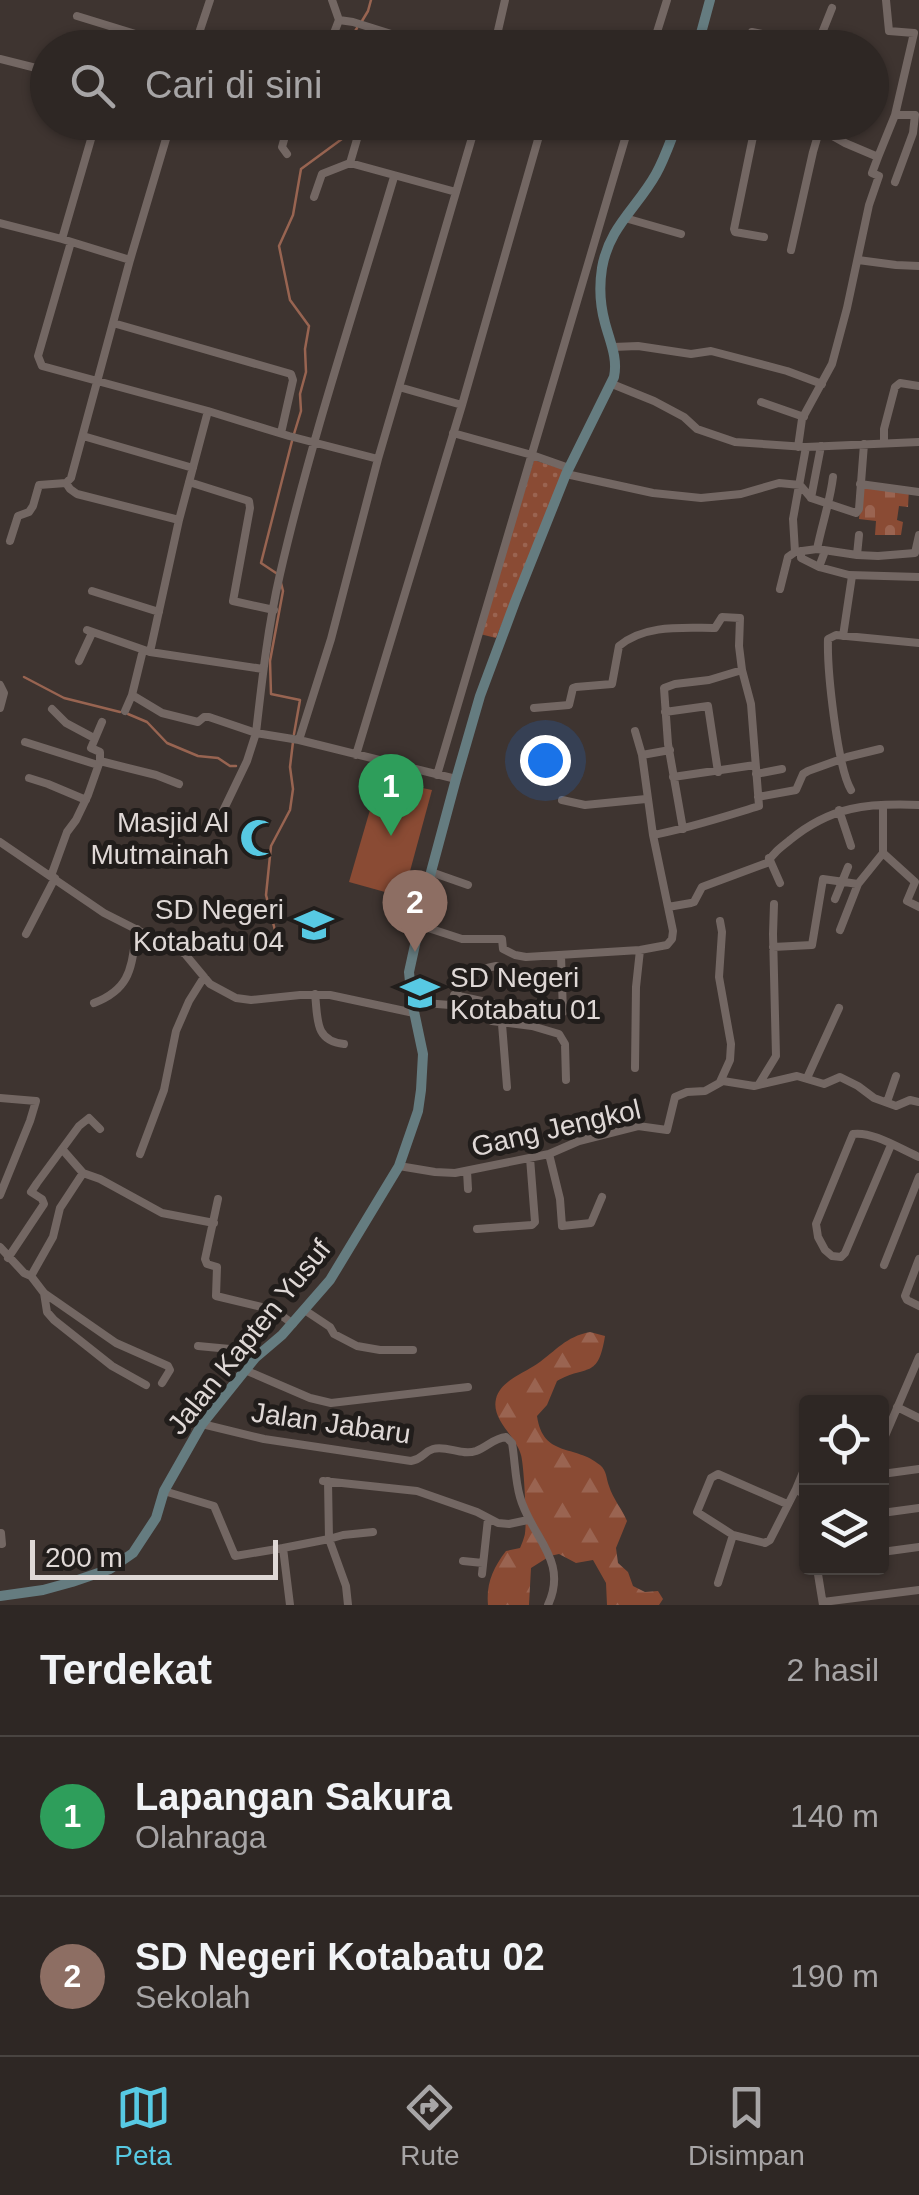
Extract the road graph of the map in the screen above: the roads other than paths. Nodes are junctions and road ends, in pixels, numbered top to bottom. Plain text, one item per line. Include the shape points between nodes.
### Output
1 (210, 0) edge
2 (332, 0) edge
3 (505, 0) edge
4 (666, 0) edge
5 (710, 0) edge
6 (886, 0) edge
7 (832, 8) dead end
8 (77, 16) dead end
9 (339, 20) junction
10 (122, 30) edge
11 (200, 30) edge
12 (335, 30) edge
13 (379, 30) edge
14 (498, 30) edge
15 (657, 30) edge
16 (702, 30) edge
17 (823, 30) edge
18 (917, 33) edge
19 (0, 59) edge
20 (30, 66) edge
21 (895, 116) junction
22 (889, 130) edge
23 (916, 133) edge
24 (91, 140) edge
25 (167, 140) edge
26 (284, 140) edge
27 (357, 140) edge
28 (471, 140) edge
29 (538, 140) edge
30 (625, 140) edge
31 (671, 140) edge
32 (752, 140) edge
33 (816, 140) edge
34 (840, 140) edge
35 (885, 140) edge
36 (288, 154) dead end
37 (878, 157) junction
38 (350, 163) junction
39 (394, 176) junction
40 (895, 182) dead end
41 (456, 192) junction
42 (314, 197) dead end
43 (625, 218) junction
44 (0, 224) edge
45 (682, 234) dead end
46 (764, 237) dead end
47 (66, 240) junction
48 (791, 250) dead end
49 (130, 260) junction
50 (858, 260) junction
51 (919, 266) edge
52 (113, 323) junction
53 (613, 347) junction
54 (97, 380) junction
55 (612, 384) junction
56 (822, 384) junction
57 (919, 386) edge
58 (399, 387) junction
59 (761, 402) dead end
60 (462, 405) junction
61 (208, 411) junction
62 (804, 417) junction
63 (454, 432) junction
64 (83, 436) junction
65 (290, 436) junction
66 (919, 442) edge
67 (316, 443) junction
68 (884, 443) junction
69 (864, 444) junction
70 (821, 446) junction
71 (802, 447) junction
72 (532, 455) junction
73 (378, 458) junction
74 (193, 468) junction
75 (568, 471) junction
76 (833, 477) dead end
77 (189, 482) junction
78 (66, 483) junction
79 (860, 484) junction
80 (800, 485) junction
81 (919, 492) edge
82 (811, 498) junction
83 (830, 504) junction
84 (179, 520) junction
85 (859, 534) dead end
86 (919, 535) edge
87 (10, 541) dead end
88 (821, 550) junction
89 (798, 552) junction
90 (857, 555) junction
91 (818, 567) junction
92 (852, 576) junction
93 (919, 577) edge
94 (780, 588) dead end
95 (92, 591) dead end
96 (274, 610) junction
97 (159, 612) junction
98 (844, 636) junction
99 (919, 643) edge
100 (146, 651) junction
101 (79, 661) dead end
102 (263, 669) junction
103 (742, 670) junction
104 (0, 685) edge
105 (132, 694) junction
106 (0, 708) edge
107 (534, 708) dead end
108 (52, 709) dead end
109 (125, 711) dead end
110 (665, 712) junction
111 (102, 722) dead end
112 (635, 731) dead end
113 (256, 732) junction
114 (94, 738) junction
115 (294, 739) junction
116 (25, 742) dead end
117 (880, 749) dead end
118 (670, 750) junction
119 (356, 755) junction
120 (642, 755) junction
121 (842, 760) junction
122 (99, 763) junction
123 (782, 769) dead end
124 (755, 770) junction
125 (718, 772) junction
126 (437, 775) junction
127 (673, 777) junction
128 (29, 778) dead end
129 (456, 780) junction
130 (179, 784) dead end
131 (850, 790) dead end
132 (758, 797) junction
133 (646, 798) junction
134 (86, 800) junction
135 (562, 800) dead end
136 (919, 804) edge
137 (882, 805) junction
138 (839, 810) junction
139 (224, 811) dead end
140 (683, 829) junction
141 (653, 835) junction
142 (0, 842) edge
143 (851, 846) dead end
144 (883, 853) junction
145 (770, 858) junction
146 (848, 867) dead end
147 (431, 872) junction
148 (53, 877) junction
149 (842, 880) junction
150 (780, 882) dead end
151 (708, 884) junction
152 (858, 884) junction
153 (468, 885) dead end
154 (711, 895) dead end
155 (835, 900) dead end
156 (774, 904) dead end
157 (668, 907) junction
158 (919, 907) edge
159 (720, 921) dead end
160 (419, 925) junction
161 (137, 929) junction
162 (840, 930) dead end
163 (26, 934) dead end
164 (812, 945) junction
165 (773, 947) junction
166 (640, 950) junction
167 (561, 956) junction
168 (812, 960) dead end
169 (496, 966) dead end
170 (204, 977) junction
171 (315, 994) junction
172 (454, 995) junction
173 (94, 1003) dead end
174 (413, 1008) junction
175 (838, 1008) dead end
176 (563, 1012) dead end
177 (502, 1024) junction
178 (344, 1044) dead end
179 (635, 1068) dead end
180 (896, 1076) dead end
181 (807, 1078) junction
182 (566, 1080) dead end
183 (720, 1082) junction
184 (760, 1084) junction
185 (507, 1087) dead end
186 (0, 1098) edge
187 (888, 1102) junction
188 (919, 1102) edge
189 (100, 1129) dead end
190 (891, 1145) junction
191 (62, 1150) junction
192 (140, 1154) dead end
193 (550, 1154) junction
194 (919, 1157) edge
195 (530, 1158) junction
196 (399, 1166) junction
197 (467, 1171) junction
198 (82, 1174) junction
199 (919, 1176) edge
200 (468, 1189) dead end
201 (0, 1195) edge
202 (602, 1197) dead end
203 (218, 1198) dead end
204 (214, 1222) junction
205 (477, 1229) dead end
206 (0, 1248) edge
207 (8, 1258) junction
208 (919, 1259) edge
209 (884, 1265) dead end
210 (32, 1276) junction
211 (44, 1293) junction
212 (919, 1306) edge
213 (306, 1310) junction
214 (293, 1324) junction
215 (198, 1346) dead end
216 (413, 1350) dead end
217 (919, 1357) edge
218 (255, 1358) junction
219 (245, 1370) junction
220 (162, 1383) dead end
221 (146, 1385) dead end
222 (468, 1387) dead end
223 (897, 1407) junction
224 (919, 1418) edge
225 (202, 1424) junction
226 (889, 1426) edge
227 (919, 1469) edge
228 (889, 1473) edge
229 (799, 1482) edge
230 (796, 1489) junction
231 (164, 1490) junction
232 (799, 1491) edge
233 (786, 1504) junction
234 (919, 1508) edge
235 (889, 1512) edge
236 (488, 1519) junction
237 (528, 1520) junction
238 (372, 1532) dead end
239 (1, 1533) edge
240 (733, 1534) junction
241 (329, 1539) junction
242 (0, 1544) edge
243 (919, 1547) edge
244 (282, 1548) junction
245 (889, 1551) edge
246 (463, 1561) dead end
247 (483, 1563) junction
248 (482, 1574) dead end
249 (818, 1575) edge
250 (718, 1583) dead end
251 (919, 1590) edge
252 (0, 1596) edge
253 (823, 1604) edge
254 (290, 1605) edge
255 (348, 1605) edge
256 (548, 1605) edge

1 - 11 street
2 - 9 street
3 - 14 street
4 - 15 street
5 - 16 main road
6 - 18 street via 890,32
7 - 17 street
8 - 10 street
9 - 12 street
9 - 13 street
18 - 21 street
19 - 20 street
21 - 22 street
21 - 23 street via 915,116
23 - 40 street
24 - 47 street
25 - 49 street
26 - 36 street
27 - 38 street
28 - 41 street
29 - 60 street
30 - 72 street
31 - 43 main road via 658,172
32 - 46 street via 734,229
33 - 48 street
34 - 37 street
35 - 37 street
37 - 50 street
38 - 39 street
38 - 42 street via 322,174
39 - 41 street
39 - 67 street
41 - 58 street
43 - 45 street
43 - 53 main road via 612,234 602,272 600,300
44 - 47 street
47 - 49 street
47 - 54 street via 38,359 47,368
49 - 52 street
50 - 51 street
50 - 56 street
52 - 54 street
52 - 65 street via 291,374
53 - 55 main road
53 - 56 street via 710,352
54 - 61 street
54 - 64 street
55 - 71 street via 724,440
55 - 75 main road, Jalan Kapten Yusuf
56 - 62 street
57 - 68 street via 895,386
58 - 60 street
58 - 73 street
59 - 62 street
60 - 63 street
61 - 65 street
61 - 74 street
62 - 71 street
63 - 72 street
63 - 119 street
64 - 74 street
64 - 78 street
65 - 67 street
66 - 68 street
67 - 73 street
67 - 96 street
68 - 69 street
69 - 70 street
69 - 79 street
70 - 71 street
70 - 82 street
71 - 80 street
72 - 75 street
72 - 126 street
73 - 115 street via 331,639
74 - 77 street
75 - 80 street via 702,498
75 - 129 main road, Jalan Kapten Yusuf via 480,696
76 - 83 street
77 - 84 street
77 - 96 street via 249,501 233,601
78 - 84 street via 77,494
78 - 87 street via 39,485
79 - 81 street
79 - 83 street via 858,512
80 - 82 street
80 - 89 street via 793,519
82 - 83 street
83 - 88 street
84 - 97 street
85 - 90 street
86 - 90 street via 915,553
88 - 89 street
88 - 90 street
88 - 91 street
89 - 91 street
89 - 94 street via 788,557
91 - 92 street
92 - 93 street
92 - 98 street
95 - 97 street
96 - 102 street
97 - 100 street
98 - 99 street
98 - 121 street via 828,642
100 - 101 street via 90,631
100 - 102 street
100 - 105 street
102 - 113 street
103 - 107 street via 740,618 724,617 715,628 658,630 622,642 612,684 576,687 568,704
103 - 110 street via 667,686
103 - 124 street
104 - 106 street
105 - 109 street
105 - 113 street via 170,716 198,722 209,717
108 - 114 street
110 - 118 street
110 - 125 street via 708,706
111 - 114 street
112 - 120 street
113 - 115 street
113 - 139 street
114 - 122 street
115 - 119 street
116 - 122 street
117 - 121 street
118 - 120 street
118 - 127 street
119 - 126 street
120 - 133 street
121 - 131 street
121 - 132 street via 803,774 796,790
122 - 130 street
122 - 134 street
123 - 124 street
124 - 125 street
124 - 132 street
125 - 127 street
126 - 129 street
127 - 140 street
128 - 134 street
129 - 147 main road, Jalan Kapten Yusuf
132 - 140 street via 758,807
133 - 135 street via 585,805
133 - 141 street
134 - 148 street
136 - 137 street
137 - 138 street
137 - 144 street
138 - 143 street
138 - 145 street
140 - 141 street
141 - 157 street
142 - 148 street
144 - 152 street
144 - 158 street via 915,882 907,901
145 - 150 street
145 - 151 street
146 - 149 street
147 - 153 street
147 - 160 main road, Jalan Kapten Yusuf
148 - 161 street
148 - 163 street
149 - 152 street
149 - 155 street
149 - 164 street via 823,879
151 - 154 street
151 - 157 street via 694,902
152 - 162 street
156 - 165 street
157 - 166 street via 672,939
159 - 183 street via 719,977 731,1044
160 - 167 street via 462,939 502,939 503,949 520,956
160 - 174 main road, Jalan Kapten Yusuf via 409,972
161 - 170 street via 185,954
161 - 173 street via 127,979
164 - 165 street
164 - 168 street
165 - 184 street via 776,1056
166 - 167 street
166 - 179 street
167 - 176 street
169 - 172 street via 483,968
170 - 171 street via 244,1000
170 - 192 street via 176,1032
171 - 174 street
171 - 178 street via 326,1039
172 - 174 street via 450,1005
172 - 177 street via 495,1004 492,1022
174 - 196 main road, Jalan Kapten Yusuf via 422,1090
175 - 181 street
177 - 182 street via 559,1034
177 - 185 street
180 - 187 street
181 - 184 street, Gang Jengkol
181 - 187 street, Gang Jengkol via 824,1084 842,1078
183 - 184 street, Gang Jengkol
183 - 193 street, Gang Jengkol via 675,1097 666,1130 638,1126
186 - 201 street via 36,1101
187 - 188 street, Gang Jengkol
189 - 191 street via 89,1118
190 - 190 street via 852,1134 816,1220 818,1237 832,1256 845,1253
190 - 194 street
191 - 198 street
191 - 207 street via 31,1192 44,1204
193 - 195 street, Gang Jengkol
193 - 202 street via 562,1226 590,1223
195 - 197 street, Gang Jengkol
195 - 205 street via 536,1222
196 - 197 street, Gang Jengkol
196 - 213 main road, Jalan Kapten Yusuf
197 - 200 street
198 - 204 street via 168,1215
198 - 210 street
199 - 209 street
203 - 204 street
204 - 214 street via 205,1258 217,1267 216,1296 274,1310
206 - 207 street
207 - 210 street
208 - 212 street via 904,1296
210 - 211 street
211 - 220 street via 116,1343 168,1366
211 - 221 street via 54,1320
213 - 214 main road, Jalan Kapten Yusuf
213 - 216 street via 357,1346
214 - 218 main road, Jalan Kapten Yusuf
215 - 218 street
217 - 223 street
218 - 219 main road, Jalan Kapten Yusuf
219 - 222 street via 331,1403
219 - 225 main road, Jalan Kapten Yusuf
223 - 224 street
223 - 226 street
225 - 231 main road, Jalan Kapten Yusuf
225 - 237 street, Jalan Jabaru via 412,1462 434,1449 468,1452 506,1437
227 - 228 street
229 - 230 street
230 - 232 street
230 - 233 street
231 - 244 street via 214,1506 235,1556
231 - 252 main road, Jalan Kapten Yusuf via 156,1518 123,1561 72,1582
233 - 240 street via 768,1542
233 - 240 street via 714,1475 697,1512
234 - 235 street
236 - 237 street
236 - 241 street via 417,1491 326,1481
236 - 247 street
237 - 256 street, Jalan Jabaru via 553,1566
238 - 241 street
239 - 242 street
240 - 250 street
241 - 244 street
241 - 255 street
243 - 245 street
244 - 254 street
246 - 247 street
247 - 248 street
249 - 253 street
251 - 253 street

